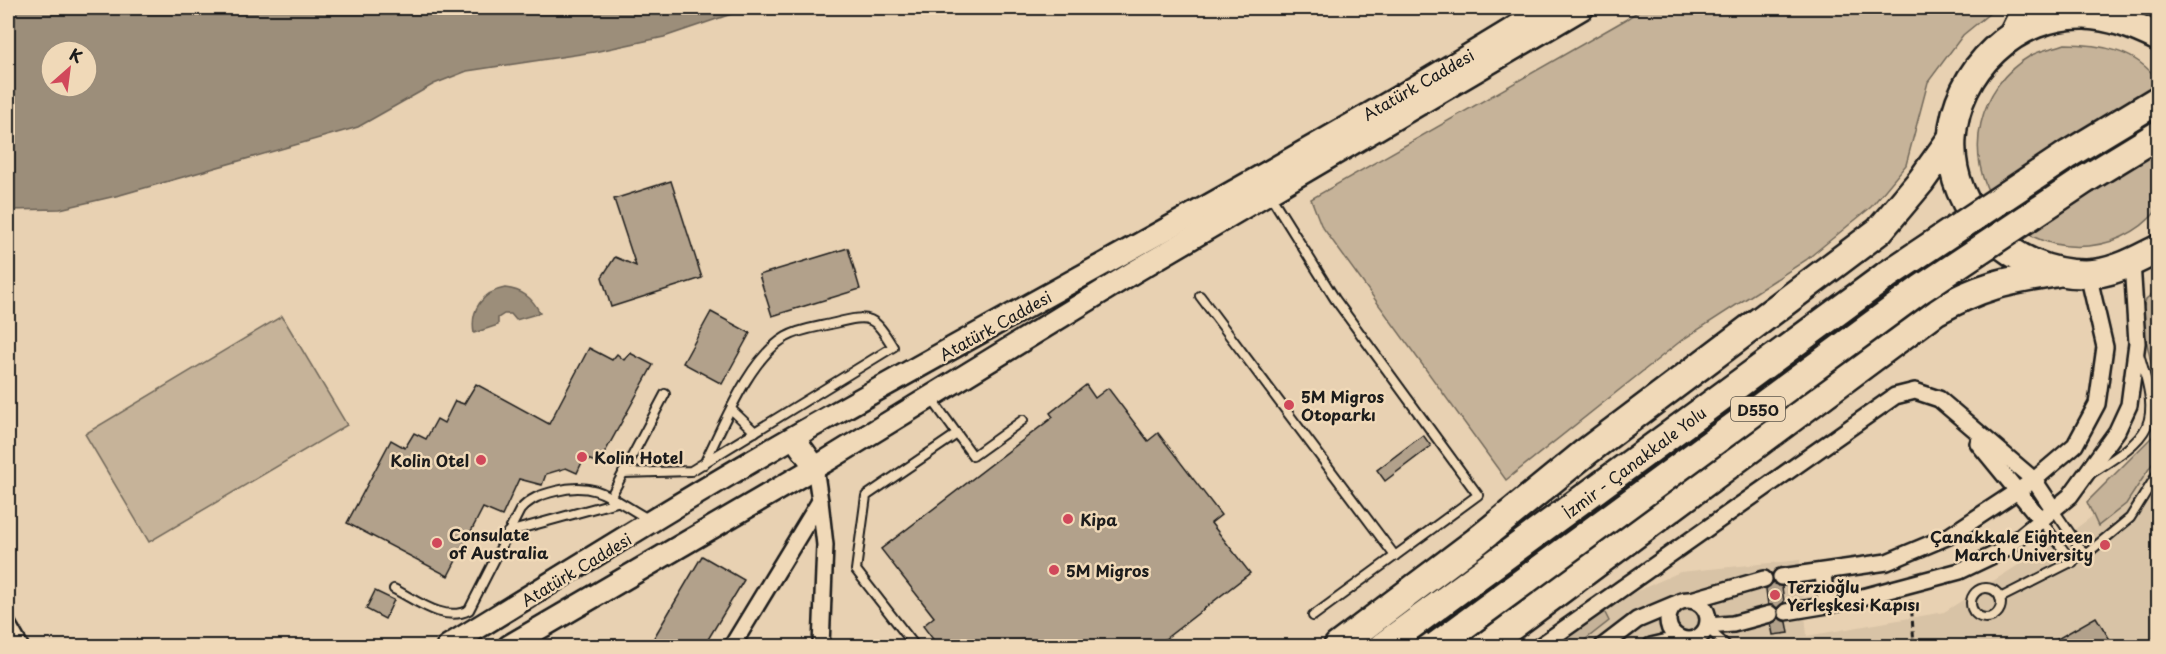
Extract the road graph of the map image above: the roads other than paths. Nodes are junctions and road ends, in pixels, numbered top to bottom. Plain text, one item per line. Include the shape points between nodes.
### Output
1 (1546, 8) edge
2 (1583, 8) edge
3 (2023, 8) edge
4 (2081, 11) edge
5 (2009, 36) junction
6 (2158, 37) edge
7 (2158, 100) edge
8 (2158, 135) edge
9 (1951, 139) junction
10 (1264, 185) junction
11 (2158, 249) edge
12 (2132, 262) junction
13 (2055, 273) junction
14 (2088, 274) junction
15 (1200, 296) dead end
16 (2137, 346) junction
17 (665, 394) dead end
18 (930, 397) junction
19 (1945, 404) junction
20 (732, 410) junction
21 (1023, 420) dead end
22 (755, 432) junction
23 (957, 435) junction
24 (794, 438) junction
25 (704, 464) junction
26 (815, 467) junction
27 (2158, 472) edge
28 (623, 473) junction
29 (2034, 480) junction
30 (2082, 480) junction
31 (2019, 489) junction
32 (614, 500) junction
33 (820, 501) junction
34 (2048, 515) junction
35 (654, 522) junction
36 (508, 532) junction
37 (675, 549) junction
38 (2085, 555) junction
39 (1395, 556) junction
40 (2073, 563) junction
41 (1823, 573) junction
42 (1781, 577) dead end
43 (1764, 579) dead end
44 (394, 589) dead end
45 (2000, 598) dead end
46 (1691, 600) junction
47 (1675, 604) junction
48 (1826, 605) junction
49 (1786, 612) dead end
50 (1770, 614) dead end
51 (1313, 616) dead end
52 (8, 625) edge
53 (1707, 627) junction
54 (1687, 642) edge
55 (20, 646) edge
56 (448, 646) edge
57 (509, 646) edge
58 (732, 646) edge
59 (821, 646) edge
60 (915, 646) edge
61 (1338, 646) edge
62 (1383, 646) edge
63 (1436, 646) edge
64 (1485, 646) edge
65 (1540, 646) edge
66 (1603, 646) edge
67 (1651, 646) edge
68 (1727, 646) edge

1 - 10 main road, Atatürk Caddesi
2 - 10 main road, Atatürk Caddesi
3 - 5 main road
4 - 5 highway via 2045,20
4 - 6 highway
5 - 9 highway via 1979,64 1969,81 1959,99
7 - 62 highway, İzmir - Çanakkale Yolu / D550, bridge via 2067,154 1887,274
8 - 63 highway, İzmir - Çanakkale Yolu / D550, bridge via 2031,214 1921,290
9 - 13 highway via 1956,177 1971,212 1995,241 2027,262
9 - 61 highway via 1879,231
10 - 18 main road, Atatürk Caddesi via 1134,272
10 - 24 main road, Atatürk Caddesi
10 - 39 lane via 1335,299 1478,495
11 - 12 highway
12 - 14 highway
12 - 16 street
13 - 14 highway
13 - 64 highway via 1995,283 1936,311
14 - 29 street via 2104,347 2097,404 2075,445
15 - 39 lane
16 - 30 street via 2129,405 2117,431
16 - 30 lane via 2152,396 2151,420 2128,450
17 - 28 lane
18 - 23 lane
18 - 26 main road, Atatürk Caddesi
19 - 29 street
19 - 31 street
19 - 65 street via 1923,392 1895,396
20 - 22 lane
20 - 22 lane via 762,359 784,338 861,316 879,325 893,347
20 - 25 lane
21 - 23 lane via 973,456
22 - 25 lane
23 - 60 lane via 866,496 856,570
24 - 26 main road
24 - 35 main road, Atatürk Caddesi
25 - 28 lane via 691,471
26 - 33 street
26 - 37 main road, Atatürk Caddesi
27 - 38 lane via 2130,518
28 - 32 lane
29 - 31 street
29 - 34 street
30 - 34 street
31 - 34 street
31 - 41 street via 1938,540 1887,562
32 - 35 lane
32 - 36 lane
32 - 36 lane via 593,488 576,486 531,498
33 - 58 street
33 - 59 street via 825,545
34 - 38 lane
34 - 40 lane
34 - 48 street via 2004,550 1960,571
35 - 37 main road
35 - 56 main road, Atatürk Caddesi
36 - 44 lane via 469,610 446,614
37 - 57 main road, Atatürk Caddesi
38 - 40 lane
39 - 51 lane
40 - 45 lane
41 - 42 street
41 - 48 street
43 - 46 street
46 - 47 street
46 - 53 street via 1707,613
47 - 54 street via 1668,616 1670,630
47 - 66 street via 1637,620
48 - 49 street
50 - 53 street
52 - 55 street
53 - 54 street via 1700,637
53 - 68 lane
54 - 67 street

